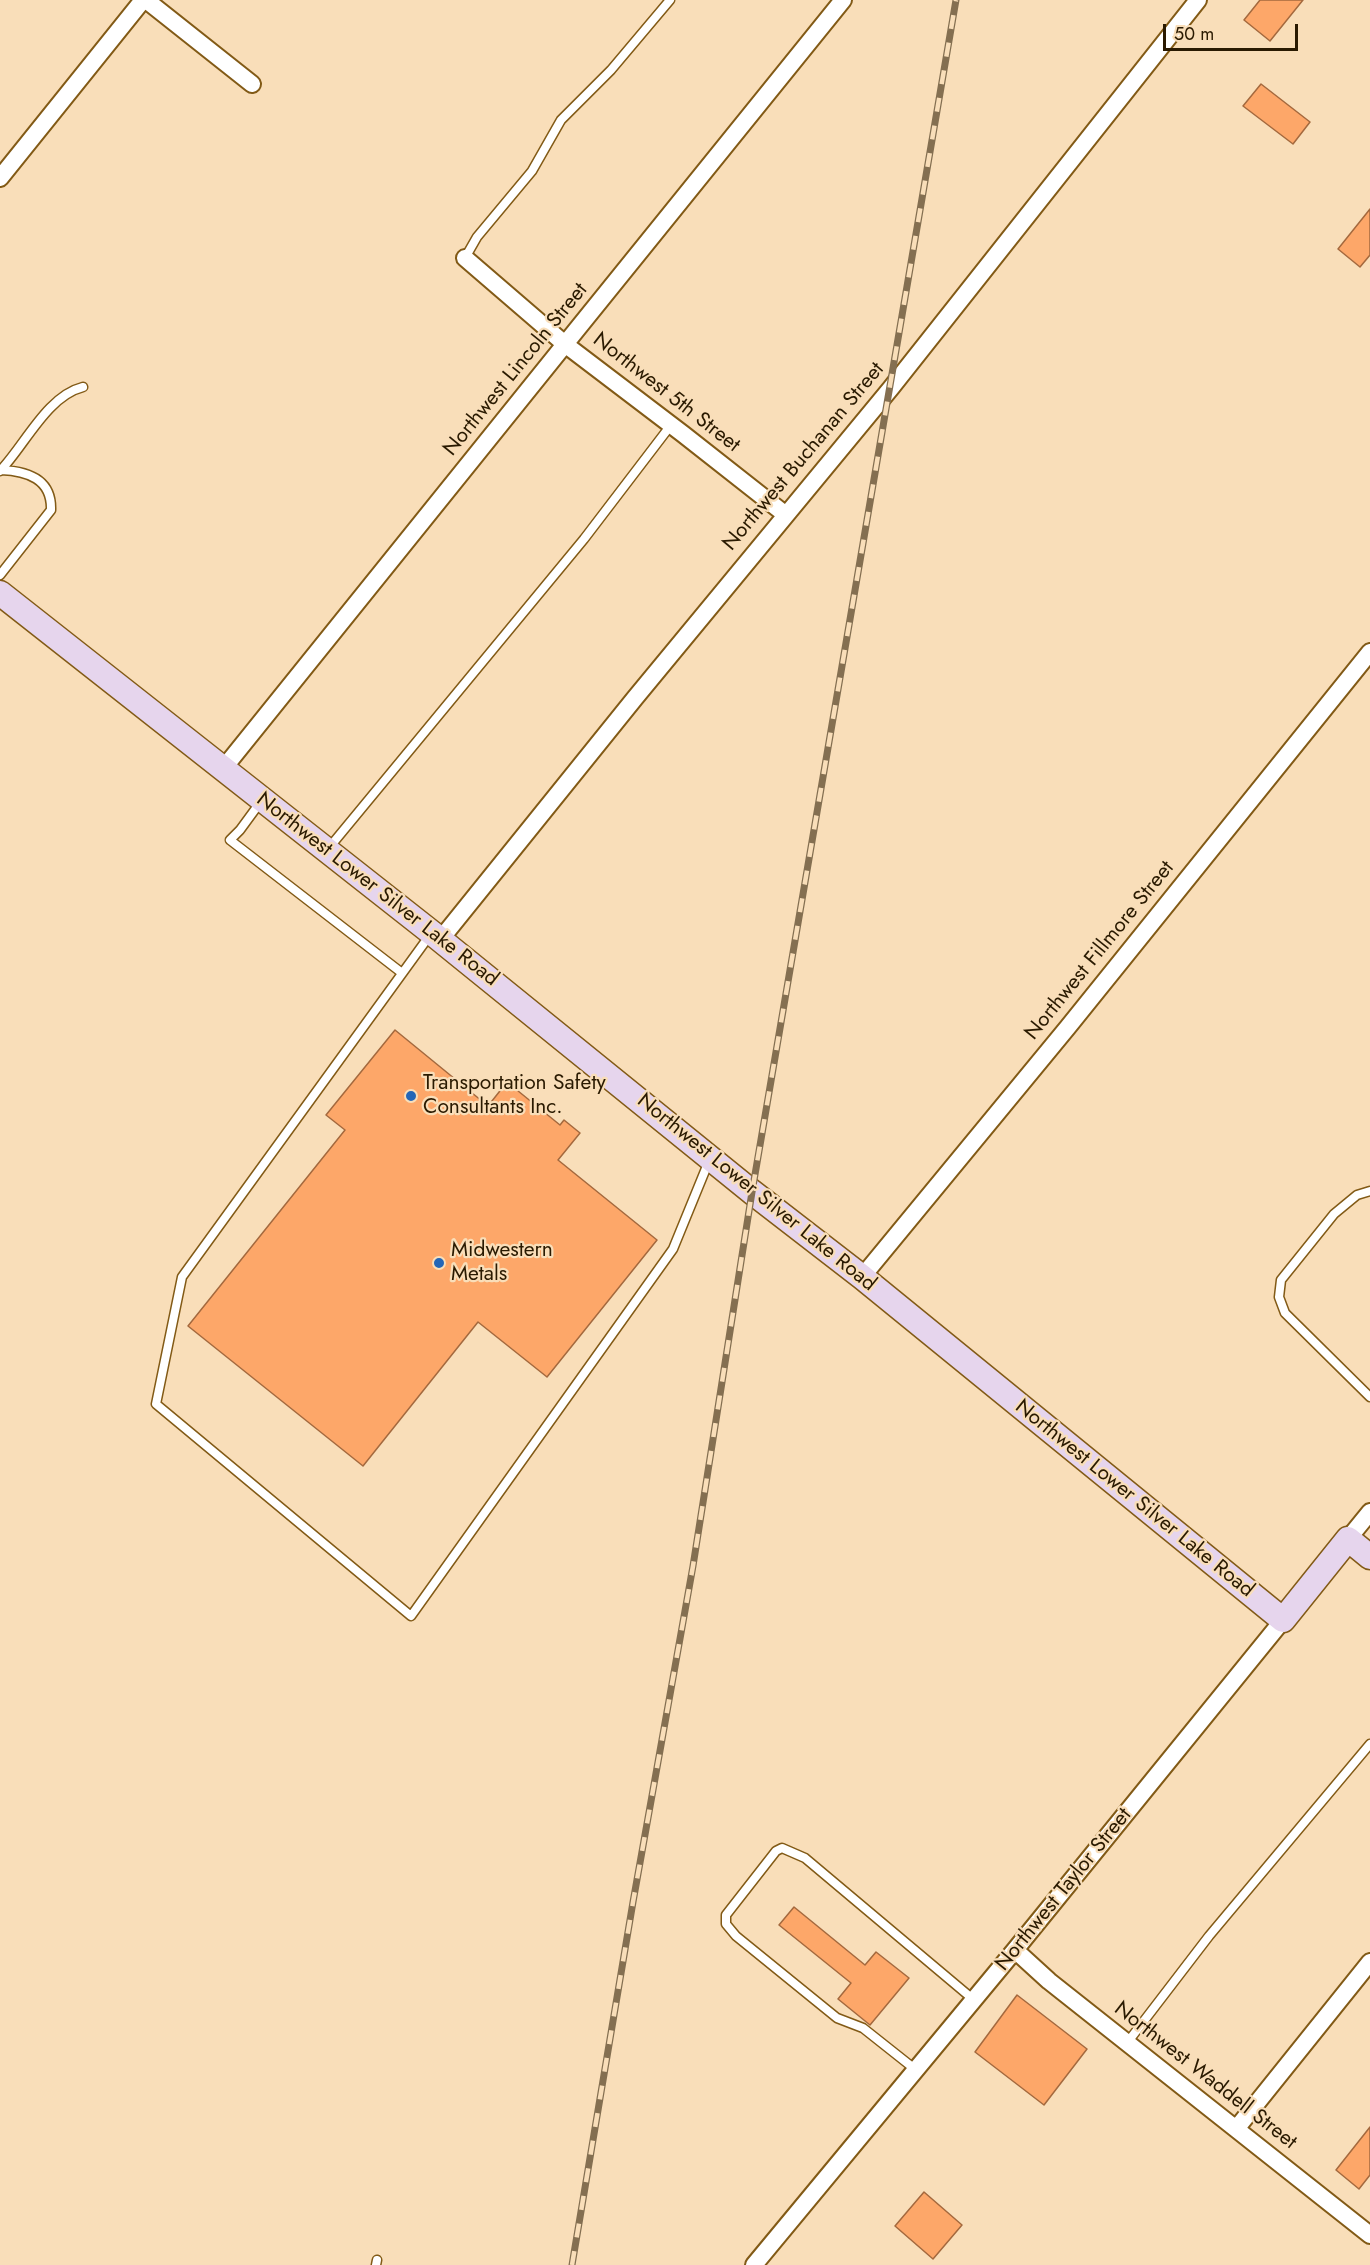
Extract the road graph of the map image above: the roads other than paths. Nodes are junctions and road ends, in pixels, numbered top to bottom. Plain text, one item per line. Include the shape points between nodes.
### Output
1 (145, 0) edge
2 (670, 0) edge
3 (843, 0) edge
4 (1198, 0) edge
5 (252, 84) dead end
6 (0, 178) edge
7 (465, 258) joint
8 (566, 345) junction
9 (83, 387) dead end
10 (671, 424) junction
11 (1, 470) edge
12 (786, 515) junction
13 (0, 575) edge
14 (0, 593) edge
15 (1370, 652) edge
16 (223, 769) junction
17 (263, 800) junction
18 (327, 850) junction
19 (436, 936) junction
20 (402, 973) junction
21 (711, 1158) junction
22 (1370, 1191) edge
23 (862, 1277) junction
24 (1370, 1397) edge
25 (1370, 1512) edge
26 (1348, 1539) junction
27 (1370, 1557) edge
28 (1282, 1620) junction
29 (1370, 1744) edge
30 (1015, 1950) junction
31 (1370, 1962) edge
32 (974, 2000) junction
33 (1127, 2043) junction
34 (916, 2070) junction
35 (1236, 2129) junction
36 (1370, 2235) edge
37 (754, 2265) edge

1 - 5 street
1 - 6 street
2 - 7 lane via 611,70 561,120 532,171 477,237
3 - 8 street, Northwest Lincoln Street
4 - 12 street, Northwest Buchanan Street
7 - 8 street, Northwest 5th Street
8 - 10 street, Northwest 5th Street
8 - 16 street, Northwest Lincoln Street
9 - 11 lane via 70,390 54,404
10 - 12 street, Northwest 5th Street
10 - 18 lane via 584,539
11 - 13 lane via 20,471 40,480 51,500 51,510
12 - 19 street, Northwest Buchanan Street
14 - 16 street, Northwest Lower Silver Lake Road
15 - 23 street, Northwest Fillmore Street
16 - 17 street, Northwest Lower Silver Lake Road
17 - 18 street, Northwest Lower Silver Lake Road
17 - 20 lane via 230,840
18 - 19 street, Northwest Lower Silver Lake Road
19 - 20 lane
19 - 21 street, Northwest Lower Silver Lake Road
20 - 21 lane via 182,1277 156,1404 411,1616 673,1249
21 - 23 street, Northwest Lower Silver Lake Road
22 - 24 lane via 1357,1195 1334,1214 1281,1280 1279,1297 1285,1313
23 - 28 street, Northwest Lower Silver Lake Road
25 - 26 street, Northwest Taylor Street
26 - 27 street
26 - 28 street, Northwest Taylor Street
28 - 30 street, Northwest Taylor Street
29 - 33 lane via 1209,1936
30 - 32 street, Northwest Taylor Street
30 - 33 street, Northwest Waddell Street
31 - 35 street
32 - 34 street, Northwest Taylor Street
32 - 34 lane via 805,1858 782,1848 776,1851 726,1915 726,1924 837,2018 863,2028
33 - 35 street, Northwest Waddell Street
34 - 37 street, Northwest Taylor Street
35 - 36 street, Northwest Waddell Street

